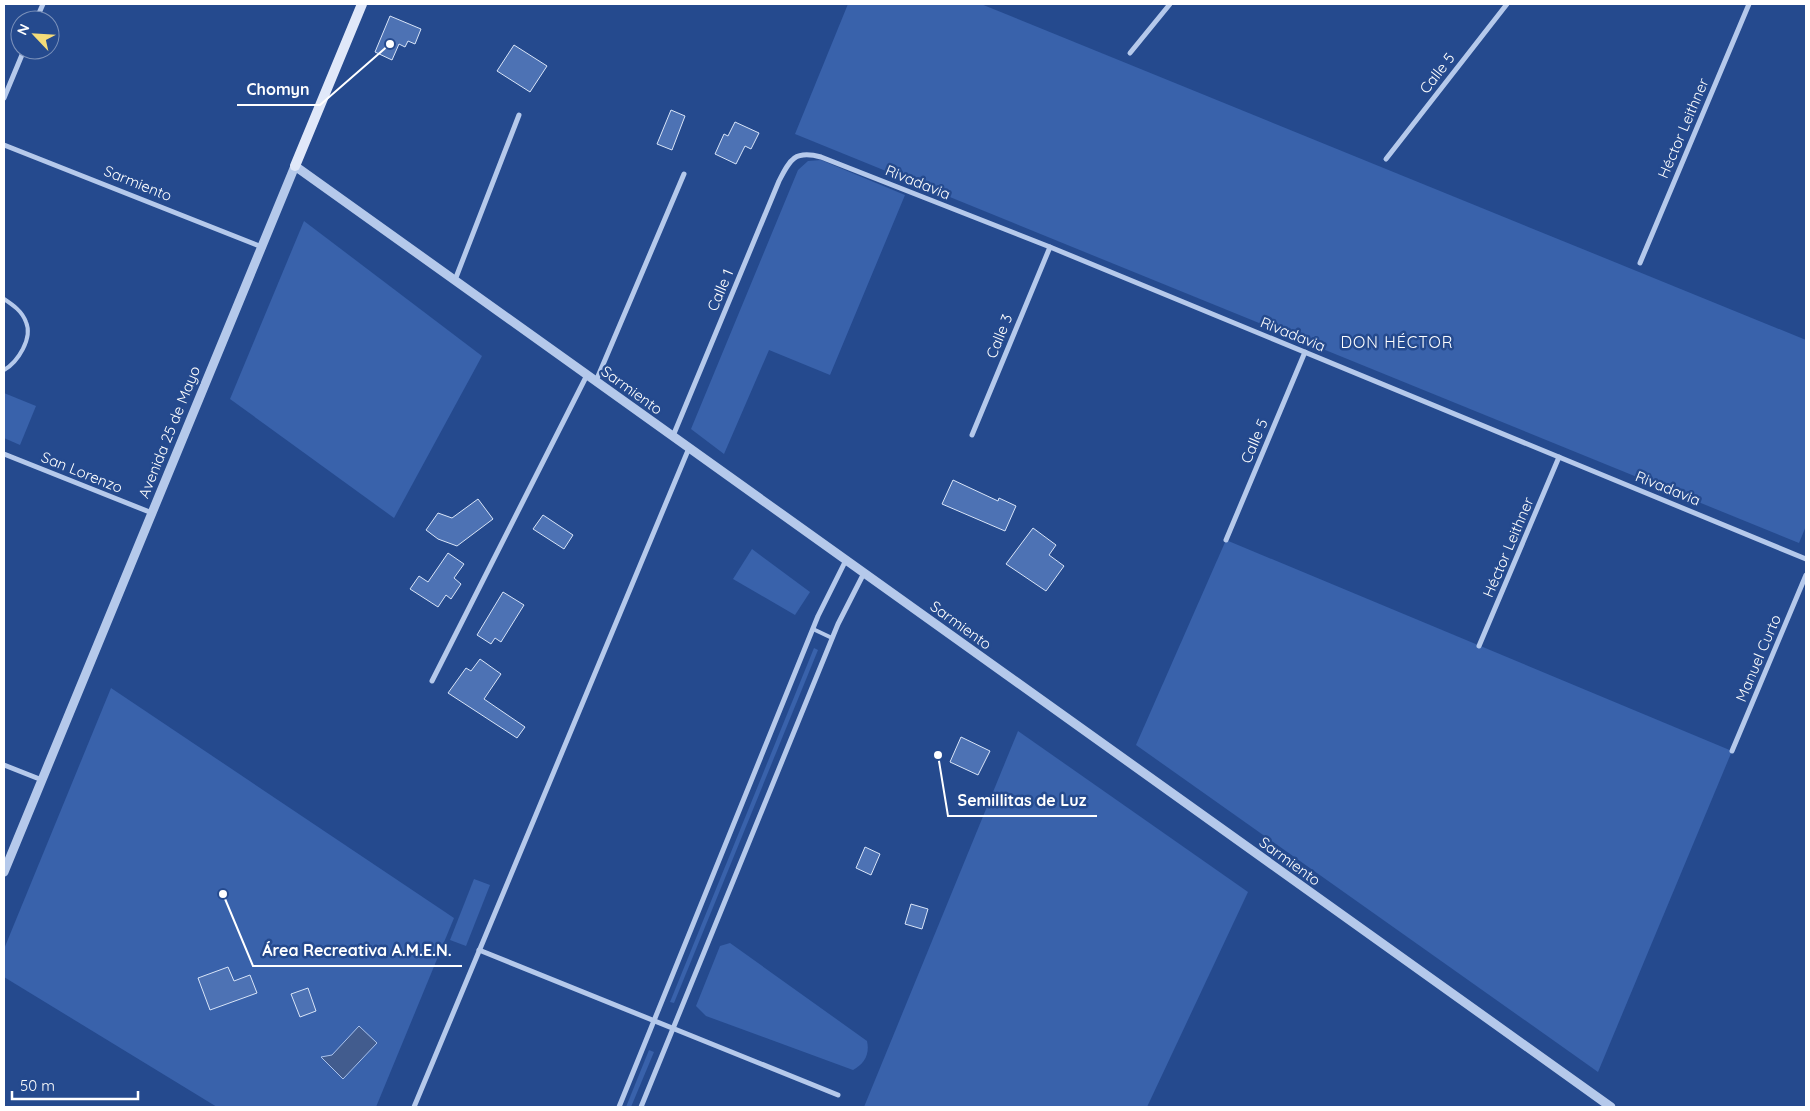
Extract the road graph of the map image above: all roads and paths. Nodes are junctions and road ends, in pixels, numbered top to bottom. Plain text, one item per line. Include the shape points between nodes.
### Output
1 (362, 4) edge
2 (1170, 4) edge
3 (1507, 4) edge
4 (1749, 4) edge
5 (1130, 53) dead end
6 (20, 60) edge
7 (4, 98) edge
8 (519, 115) dead end
9 (4, 145) edge
10 (796, 156) joint
11 (1386, 159) dead end
12 (295, 166) junction
13 (684, 174) dead end
14 (262, 247) junction
15 (1050, 247) junction
16 (1640, 263) dead end
17 (454, 280) junction
18 (4, 299) edge
19 (1305, 352) junction
20 (4, 370) edge
21 (588, 375) junction
22 (596, 381) junction
23 (972, 434) dead end
24 (673, 436) junction
25 (690, 448) junction
26 (4, 454) edge
27 (1559, 457) junction
28 (152, 513) junction
29 (1226, 540) dead end
30 (1806, 559) edge
31 (846, 560) junction
32 (864, 573) junction
33 (1806, 575) edge
34 (813, 629) junction
35 (832, 638) junction
36 (1480, 646) dead end
37 (432, 682) dead end
38 (1732, 751) dead end
39 (4, 765) edge
40 (42, 780) junction
41 (4, 872) edge
42 (479, 950) junction
43 (654, 1020) junction
44 (673, 1028) junction
45 (838, 1095) dead end
46 (414, 1107) edge
47 (618, 1107) edge
48 (640, 1107) edge
49 (1611, 1107) edge

1 - 12 main road, Avenida 25 de Mayo
2 - 5 street
3 - 11 street, Calle 5
4 - 16 street, Héctor Leithner
6 - 7 street
8 - 17 street
9 - 14 street, Sarmiento
10 - 15 street, Rivadavia via 808,153 821,157
10 - 24 street, Calle 1 via 779,181
12 - 14 street, Avenida 25 de Mayo
12 - 17 street, Sarmiento
13 - 22 street
14 - 28 street, Avenida 25 de Mayo
15 - 19 street, Rivadavia
15 - 23 street, Calle 3
17 - 21 street, Sarmiento
18 - 20 lane via 18,309 27,323 20,355
19 - 27 street, Rivadavia
19 - 29 street, Calle 5
21 - 22 street, Sarmiento
21 - 37 street
22 - 24 street, Sarmiento
24 - 25 street, Sarmiento
25 - 31 street, Sarmiento
25 - 42 street
26 - 28 street, San Lorenzo
27 - 30 street, Rivadavia
27 - 36 street, Héctor Leithner
28 - 40 street, Avenida 25 de Mayo
31 - 32 street, Sarmiento
31 - 34 street
32 - 35 street
32 - 49 street, Sarmiento
33 - 38 street, Manuel Curto
34 - 35 lane
34 - 43 street
35 - 44 street
39 - 40 street
40 - 41 street, Avenida 25 de Mayo
42 - 43 street
42 - 46 street
43 - 44 street
43 - 47 street
44 - 45 street
44 - 48 street

